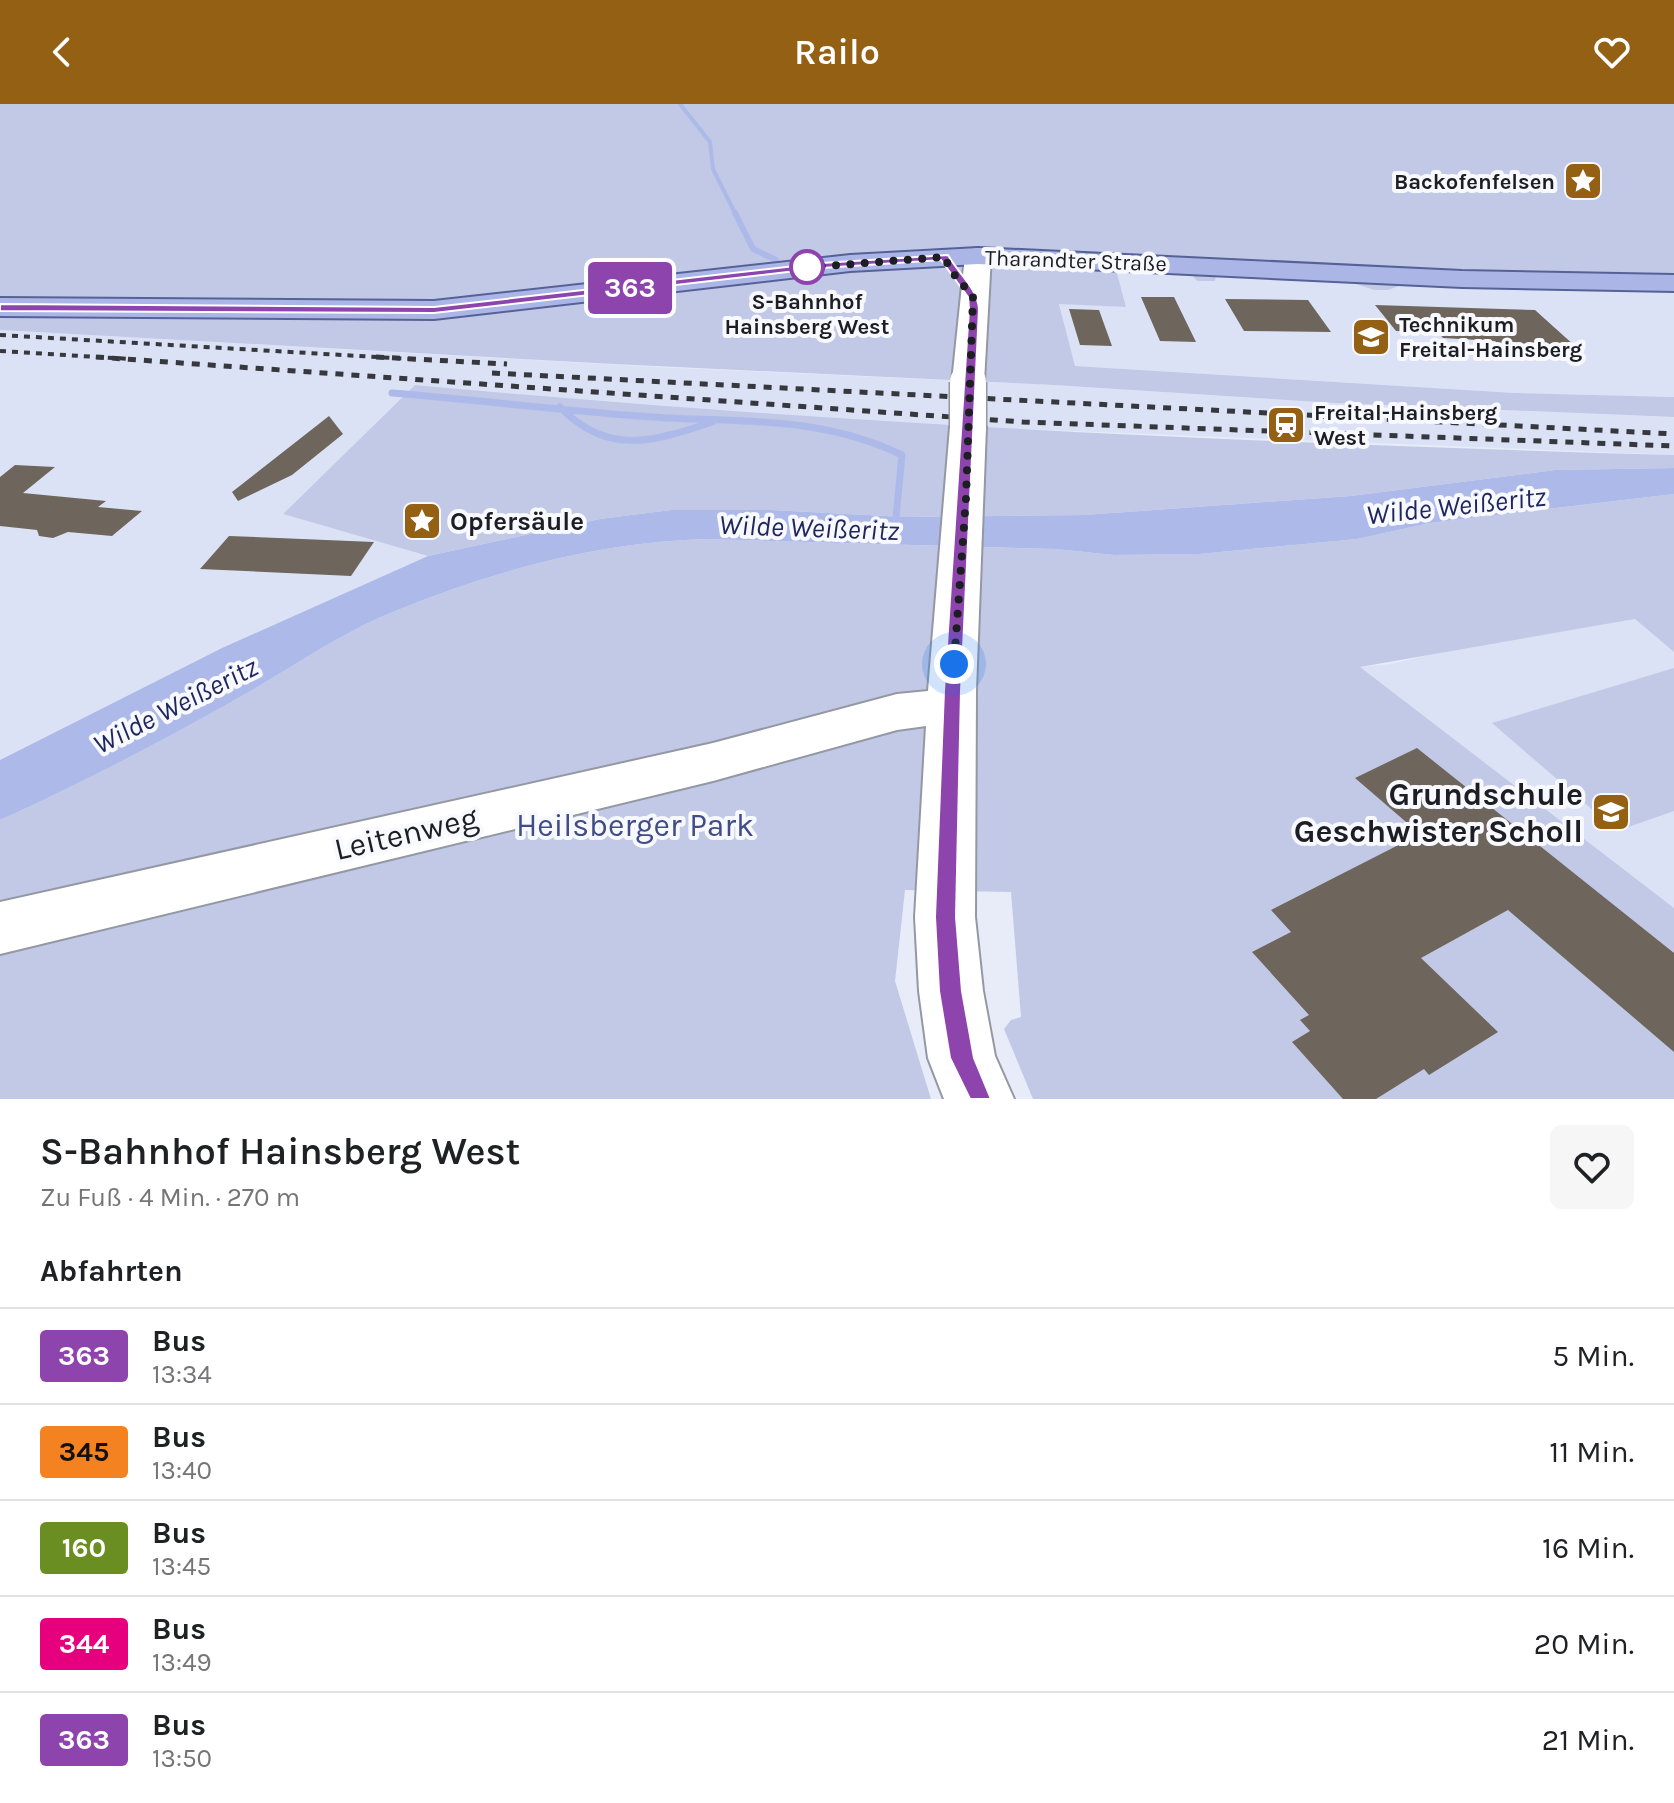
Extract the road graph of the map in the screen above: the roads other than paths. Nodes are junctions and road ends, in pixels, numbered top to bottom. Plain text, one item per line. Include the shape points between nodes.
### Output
1 (978, 256) junction
2 (944, 257) junction
3 (1674, 283) edge
4 (973, 297) junction
5 (0, 307) edge
6 (952, 710) junction
7 (0, 928) edge
8 (979, 1099) edge

1 - 2 main road, Tharandter Straße
1 - 3 main road, Tharandter Straße via 1514,281
1 - 4 street
2 - 4 street
2 - 5 main road, Tharandter Straße via 434,310
4 - 6 street, bridge
6 - 7 street, Leitenweg via 897,712 713,762
6 - 8 street via 947,947 962,1058

